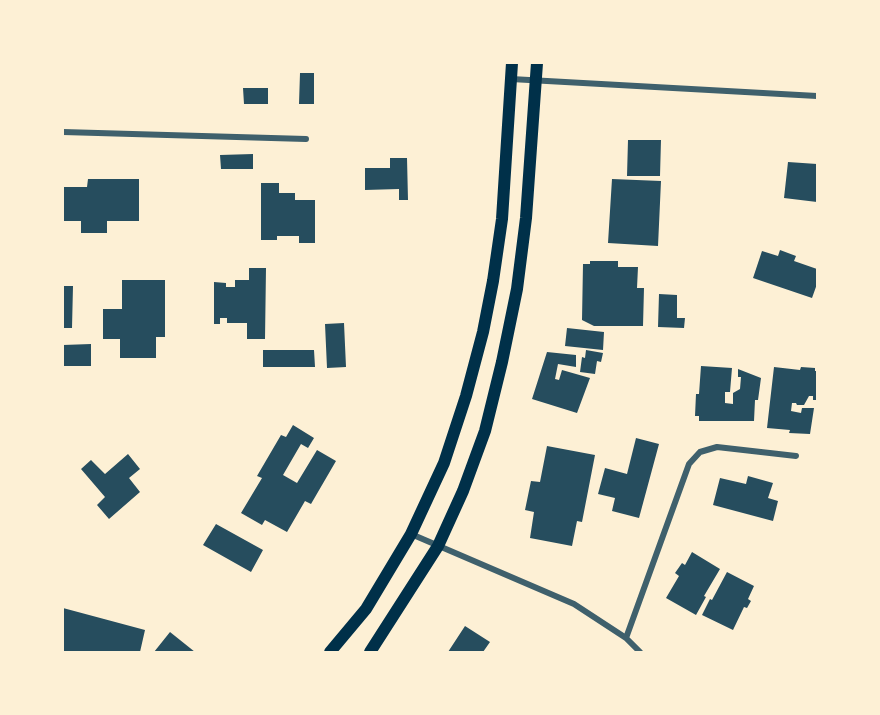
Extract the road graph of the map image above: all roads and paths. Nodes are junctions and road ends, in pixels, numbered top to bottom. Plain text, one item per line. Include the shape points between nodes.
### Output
1 (512, 63) edge
2 (537, 63) edge
3 (512, 79) junction
4 (536, 81) junction
5 (817, 96) edge
6 (63, 132) edge
7 (306, 139) dead end
8 (796, 456) dead end
9 (411, 534) junction
10 (438, 546) junction
11 (626, 638) junction
12 (330, 652) edge
13 (370, 652) edge
14 (640, 652) edge

1 - 3 main road
2 - 4 main road
3 - 4 street
3 - 9 main road via 502,219 483,332 444,463
4 - 5 street
4 - 10 main road via 526,218 502,362 485,431
6 - 7 street
8 - 11 street via 717,447 700,452 689,464
9 - 10 street
9 - 12 main road via 366,609
10 - 11 street via 574,604
10 - 13 main road
11 - 14 street

